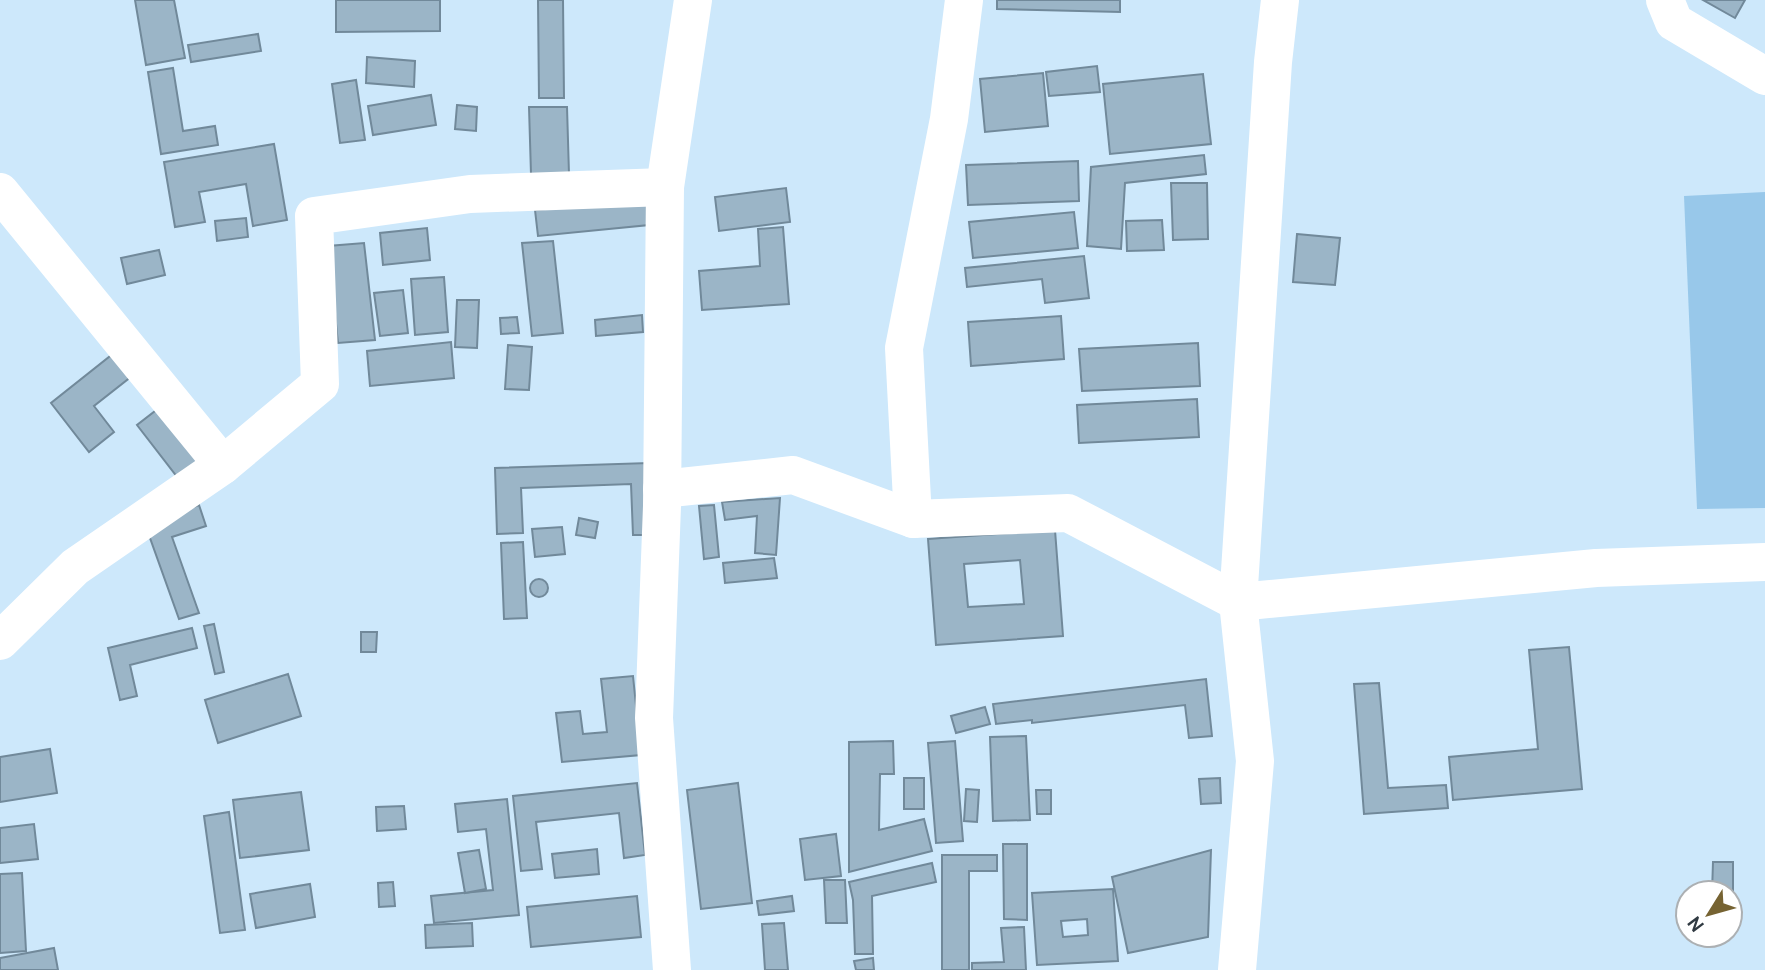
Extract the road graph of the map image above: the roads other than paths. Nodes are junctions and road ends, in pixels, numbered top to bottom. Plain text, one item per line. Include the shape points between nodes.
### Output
1 (694, 0) edge
2 (964, 0) edge
3 (1280, 0) edge
4 (1665, 0) edge
5 (1765, 76) edge
6 (665, 187) junction
7 (0, 192) edge
8 (223, 465) junction
9 (662, 489) junction
10 (913, 519) junction
11 (1765, 562) edge
12 (1238, 602) junction
13 (0, 641) edge
14 (672, 970) edge
15 (1237, 970) edge

1 - 6 street
2 - 10 street via 948,119 904,348
3 - 12 street
4 - 5 street via 1674,22
6 - 8 street via 470,194 314,216 320,384
6 - 9 street
7 - 8 street
8 - 13 street via 75,567
9 - 10 street via 793,475
9 - 14 street via 654,719
10 - 12 street via 1068,513
11 - 12 street via 1596,568
12 - 15 street via 1255,761

